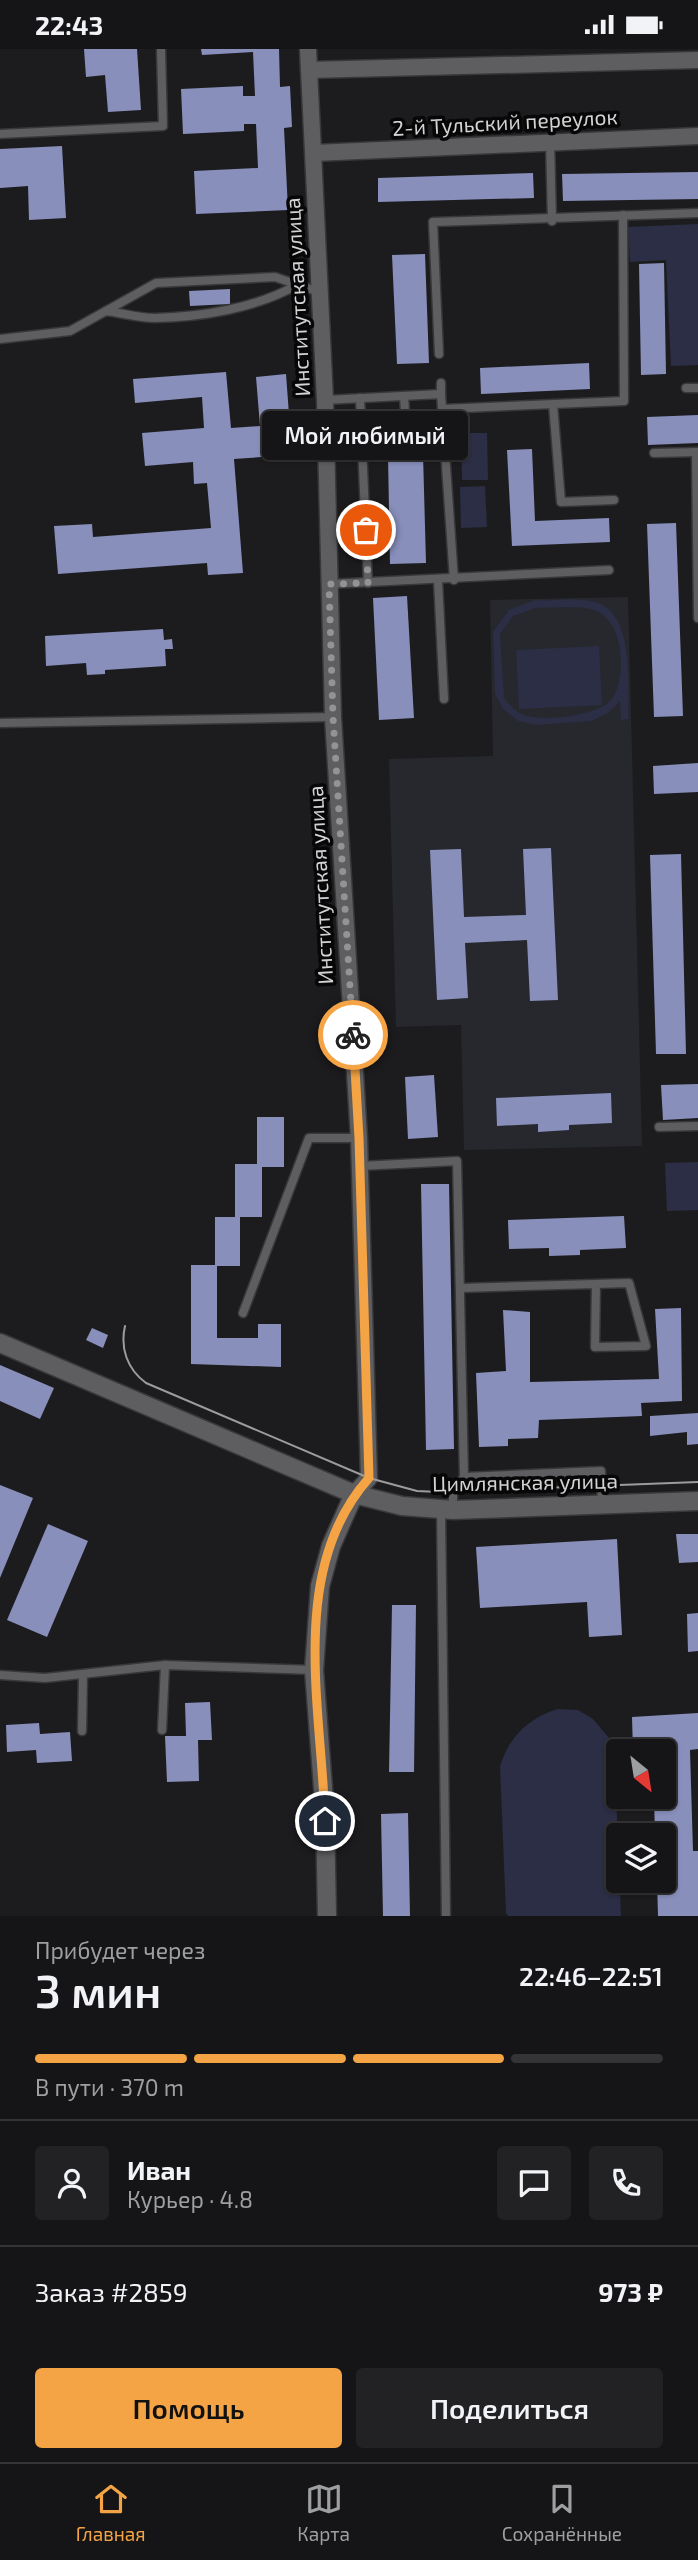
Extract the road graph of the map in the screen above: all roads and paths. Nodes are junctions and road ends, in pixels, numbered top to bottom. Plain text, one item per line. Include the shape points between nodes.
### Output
1 (161, 49) edge
2 (308, 49) edge
3 (560, 49) edge
4 (698, 60) edge
5 (561, 66) junction
6 (309, 70) junction
7 (0, 134) edge
8 (698, 136) edge
9 (550, 141) junction
10 (314, 153) junction
11 (698, 213) edge
12 (623, 215) junction
13 (552, 221) junction
14 (297, 285) junction
15 (319, 292) junction
16 (106, 311) junction
17 (0, 339) edge
18 (439, 354) dead end
19 (441, 383) dead end
20 (698, 388) edge
21 (686, 389) dead end
22 (441, 394) junction
23 (404, 396) junction
24 (360, 398) junction
25 (325, 400) junction
26 (553, 404) junction
27 (442, 408) junction
28 (407, 444) dead end
29 (697, 452) edge
30 (654, 453) dead end
31 (614, 500) dead end
32 (609, 571) dead end
33 (454, 580) junction
34 (438, 581) junction
35 (368, 583) junction
36 (329, 584) junction
37 (698, 618) edge
38 (444, 699) dead end
39 (333, 717) junction
40 (0, 723) edge
41 (698, 1126) edge
42 (659, 1127) dead end
43 (359, 1138) junction
44 (360, 1166) junction
45 (596, 1284) junction
46 (461, 1288) junction
47 (243, 1313) dead end
48 (0, 1343) edge
49 (464, 1477) junction
50 (354, 1494) junction
51 (698, 1501) edge
52 (602, 1504) junction
53 (447, 1510) junction
54 (165, 1665) junction
55 (314, 1670) junction
56 (0, 1675) edge
57 (83, 1675) junction
58 (162, 1730) dead end
59 (82, 1731) dead end
60 (327, 1916) edge
61 (446, 1916) edge

1 - 7 lane via 163,126
2 - 6 street, Институтская улица
3 - 5 lane
4 - 5 street
5 - 6 street
6 - 10 street, Институтская улица
8 - 9 street, 2-й Тульский переулок
9 - 10 street, 2-й Тульский переулок
9 - 13 lane
10 - 15 street, Институтская улица
11 - 12 lane
12 - 13 lane
12 - 26 lane via 624,401
13 - 18 lane via 433,222
14 - 15 lane
14 - 16 lane via 270,300 203,313 153,318
14 - 16 lane via 275,277 156,282
15 - 25 street, Институтская улица
16 - 17 lane via 70,331
19 - 22 lane
20 - 21 lane
22 - 23 lane
22 - 27 lane
23 - 24 lane
23 - 28 lane
24 - 25 lane
24 - 35 lane
25 - 36 street, Институтская улица
26 - 27 lane
26 - 31 lane via 561,502
27 - 33 lane
29 - 30 lane
29 - 37 lane
32 - 33 lane
33 - 34 lane
34 - 35 lane
34 - 38 lane
35 - 36 lane
36 - 39 street, Институтская улица
39 - 40 lane
39 - 43 street, Институтская улица
41 - 42 lane
43 - 44 street, Институтская улица
43 - 47 lane via 309,1138
44 - 46 lane via 457,1161
44 - 50 street, Институтская улица via 369,1478
45 - 45 lane via 629,1283 646,1346 595,1347
45 - 46 lane
46 - 49 lane
48 - 50 street, Цимлянская улица
49 - 52 lane via 601,1471
49 - 53 lane
50 - 53 street, Цимлянская улица via 402,1506
50 - 55 street, Институтская улица via 331,1546 320,1586
51 - 52 street, Цимлянская улица
52 - 53 street, Цимлянская улица
53 - 61 lane
54 - 55 lane
54 - 57 lane
54 - 58 lane
55 - 60 street, Институтская улица
56 - 57 lane
57 - 59 lane

